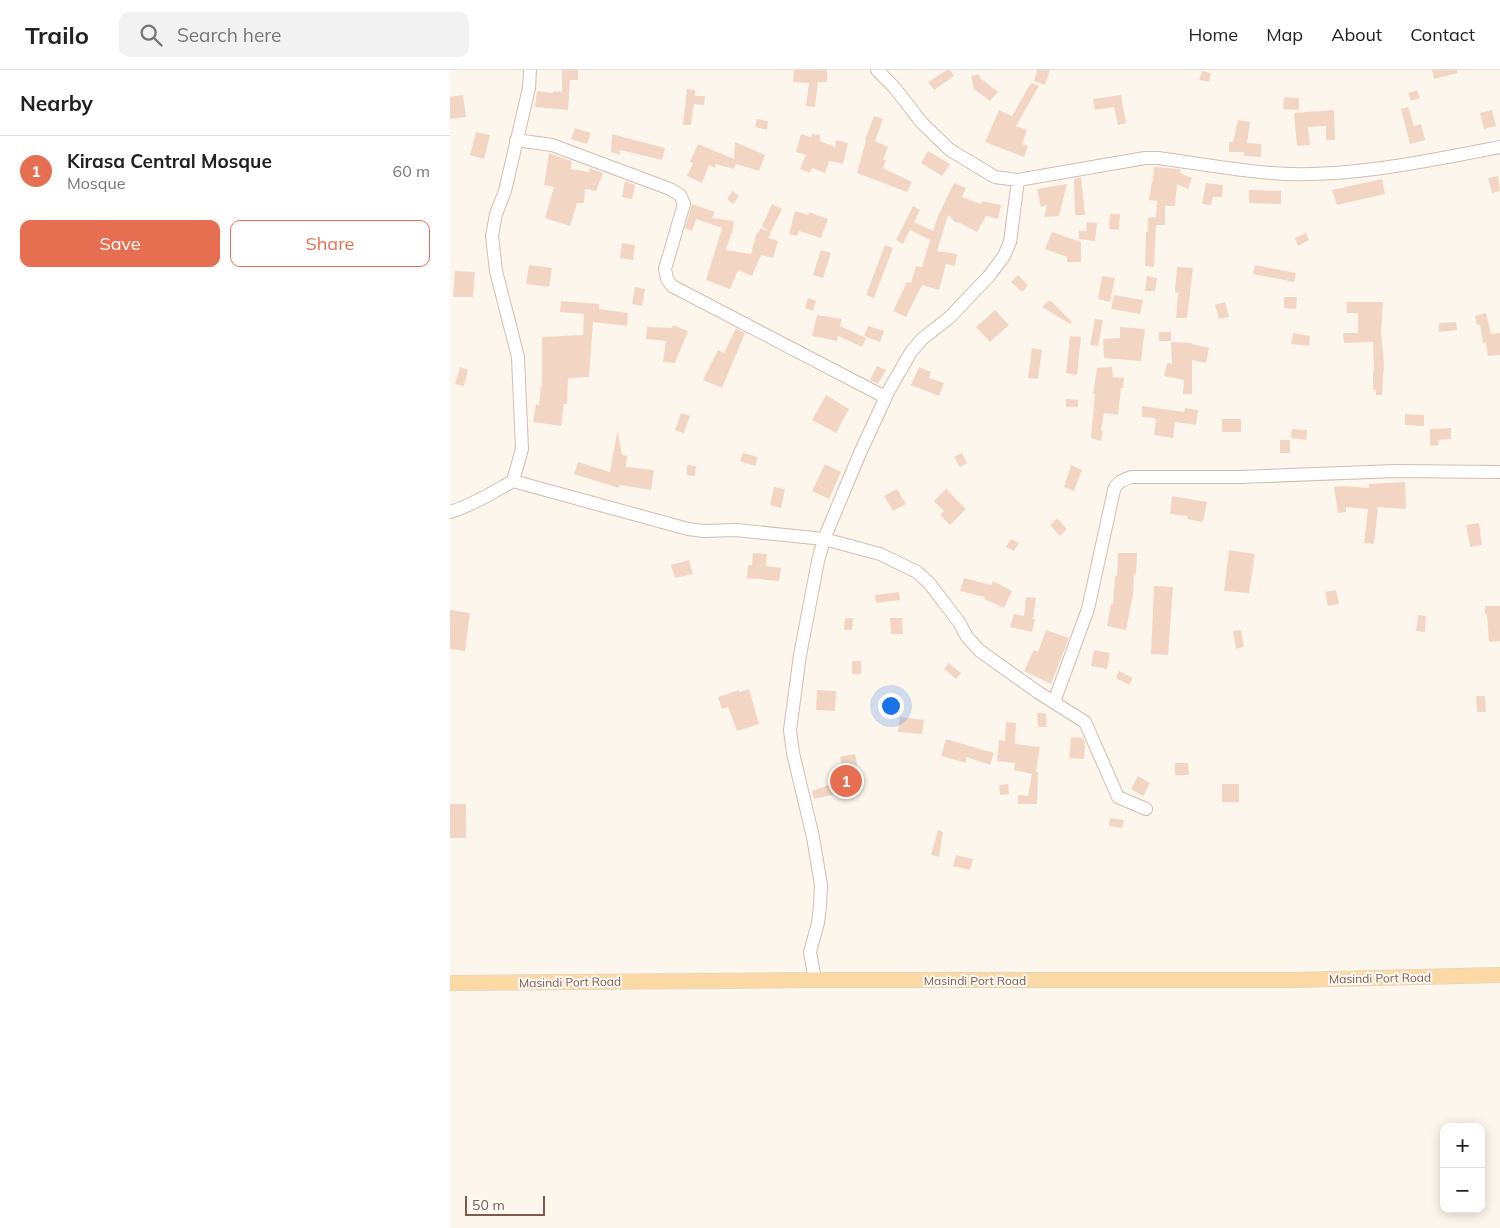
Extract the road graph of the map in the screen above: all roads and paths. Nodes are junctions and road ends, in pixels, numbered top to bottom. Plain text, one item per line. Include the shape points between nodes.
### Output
1 (530, 70) edge
2 (877, 70) edge
3 (516, 140) junction
4 (1500, 147) edge
5 (1018, 180) junction
6 (885, 397) junction
7 (1500, 472) edge
8 (514, 480) junction
9 (450, 512) edge
10 (824, 539) junction
11 (1054, 702) junction
12 (1146, 809) dead end
13 (1500, 975) edge
14 (815, 980) junction
15 (450, 983) edge

1 - 3 street via 529,88
2 - 5 street via 950,150 995,176
3 - 6 street via 552,145 680,195 684,204 665,269 672,286
3 - 8 street via 492,236 496,271 518,357 522,449
4 - 5 street via 1426,161 1322,174 1272,174 1145,158
5 - 6 street via 1010,242 1004,256 950,317 911,352
6 - 10 street
7 - 11 street via 1395,471 1131,477 1123,480 1114,490 1088,609
8 - 9 street
8 - 10 street via 688,529 736,530
10 - 11 street via 880,554 917,572 929,583 980,651
10 - 14 street via 812,585 790,730 792,753 821,885 818,923 810,952
11 - 12 street via 1085,722 1118,798
13 - 14 main road, Masindi Port Road via 1294,980
14 - 15 main road, Masindi Port Road

